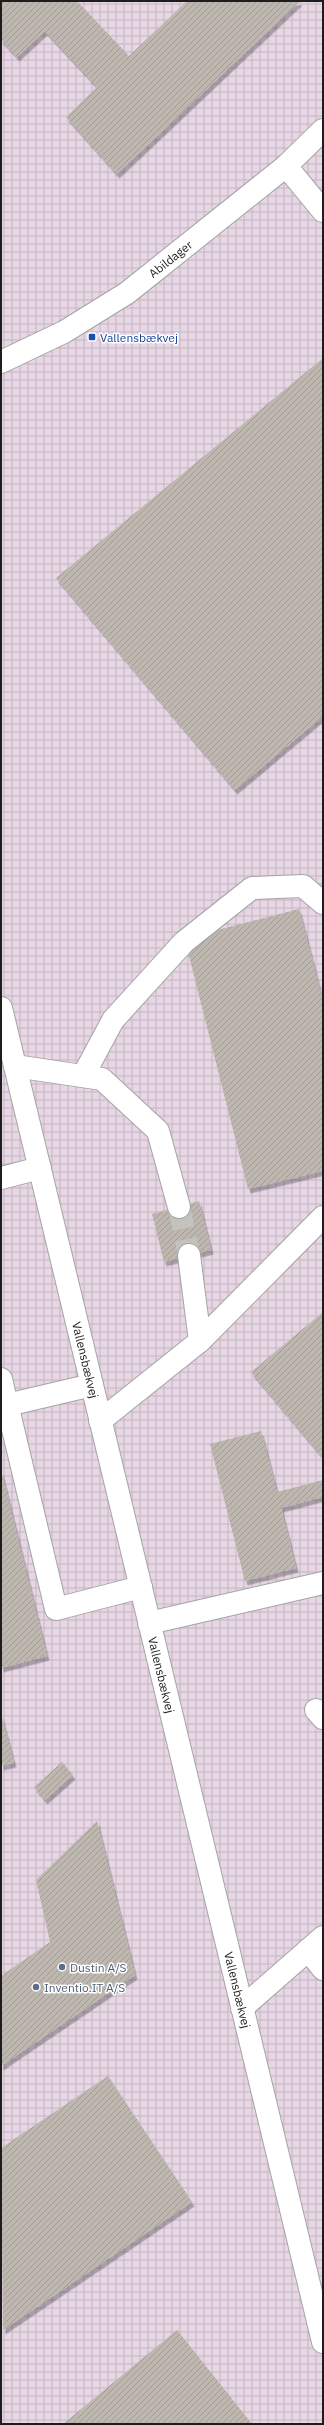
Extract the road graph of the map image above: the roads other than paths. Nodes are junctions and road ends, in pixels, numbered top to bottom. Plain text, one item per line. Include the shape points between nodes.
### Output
1 (323, 130) edge
2 (286, 166) junction
3 (323, 211) edge
4 (1, 362) edge
5 (323, 903) edge
6 (1, 1008) edge
7 (15, 1066) junction
8 (83, 1076) junction
9 (40, 1168) junction
10 (1, 1178) edge
11 (179, 1207) tunnel mouth
12 (323, 1217) edge
13 (189, 1255) tunnel mouth
14 (200, 1341) junction
15 (1, 1379) edge
16 (92, 1385) junction
17 (7, 1405) junction
18 (100, 1420) junction
19 (323, 1583) edge
20 (141, 1587) junction
21 (149, 1623) junction
22 (316, 1944) edge
23 (323, 1969) edge
24 (242, 2008) junction
25 (323, 2342) edge

1 - 2 street, Abildager
2 - 3 street
2 - 4 street, Abildager via 127,293 64,332
5 - 8 street via 303,886 252,888 184,942 113,1020
6 - 7 street, Vallensbækvej
7 - 8 street
7 - 9 street, Vallensbækvej
8 - 11 street via 102,1079 158,1130
9 - 10 street
9 - 16 street, Vallensbækvej
12 - 14 street
13 - 14 street
14 - 18 street
15 - 17 street
16 - 17 street
16 - 18 street, Vallensbækvej
17 - 20 street via 56,1609
18 - 20 street, Vallensbækvej
19 - 21 street
20 - 21 street, Vallensbækvej
21 - 24 street, Vallensbækvej
22 - 23 street
22 - 24 street
24 - 25 street, Vallensbækvej

